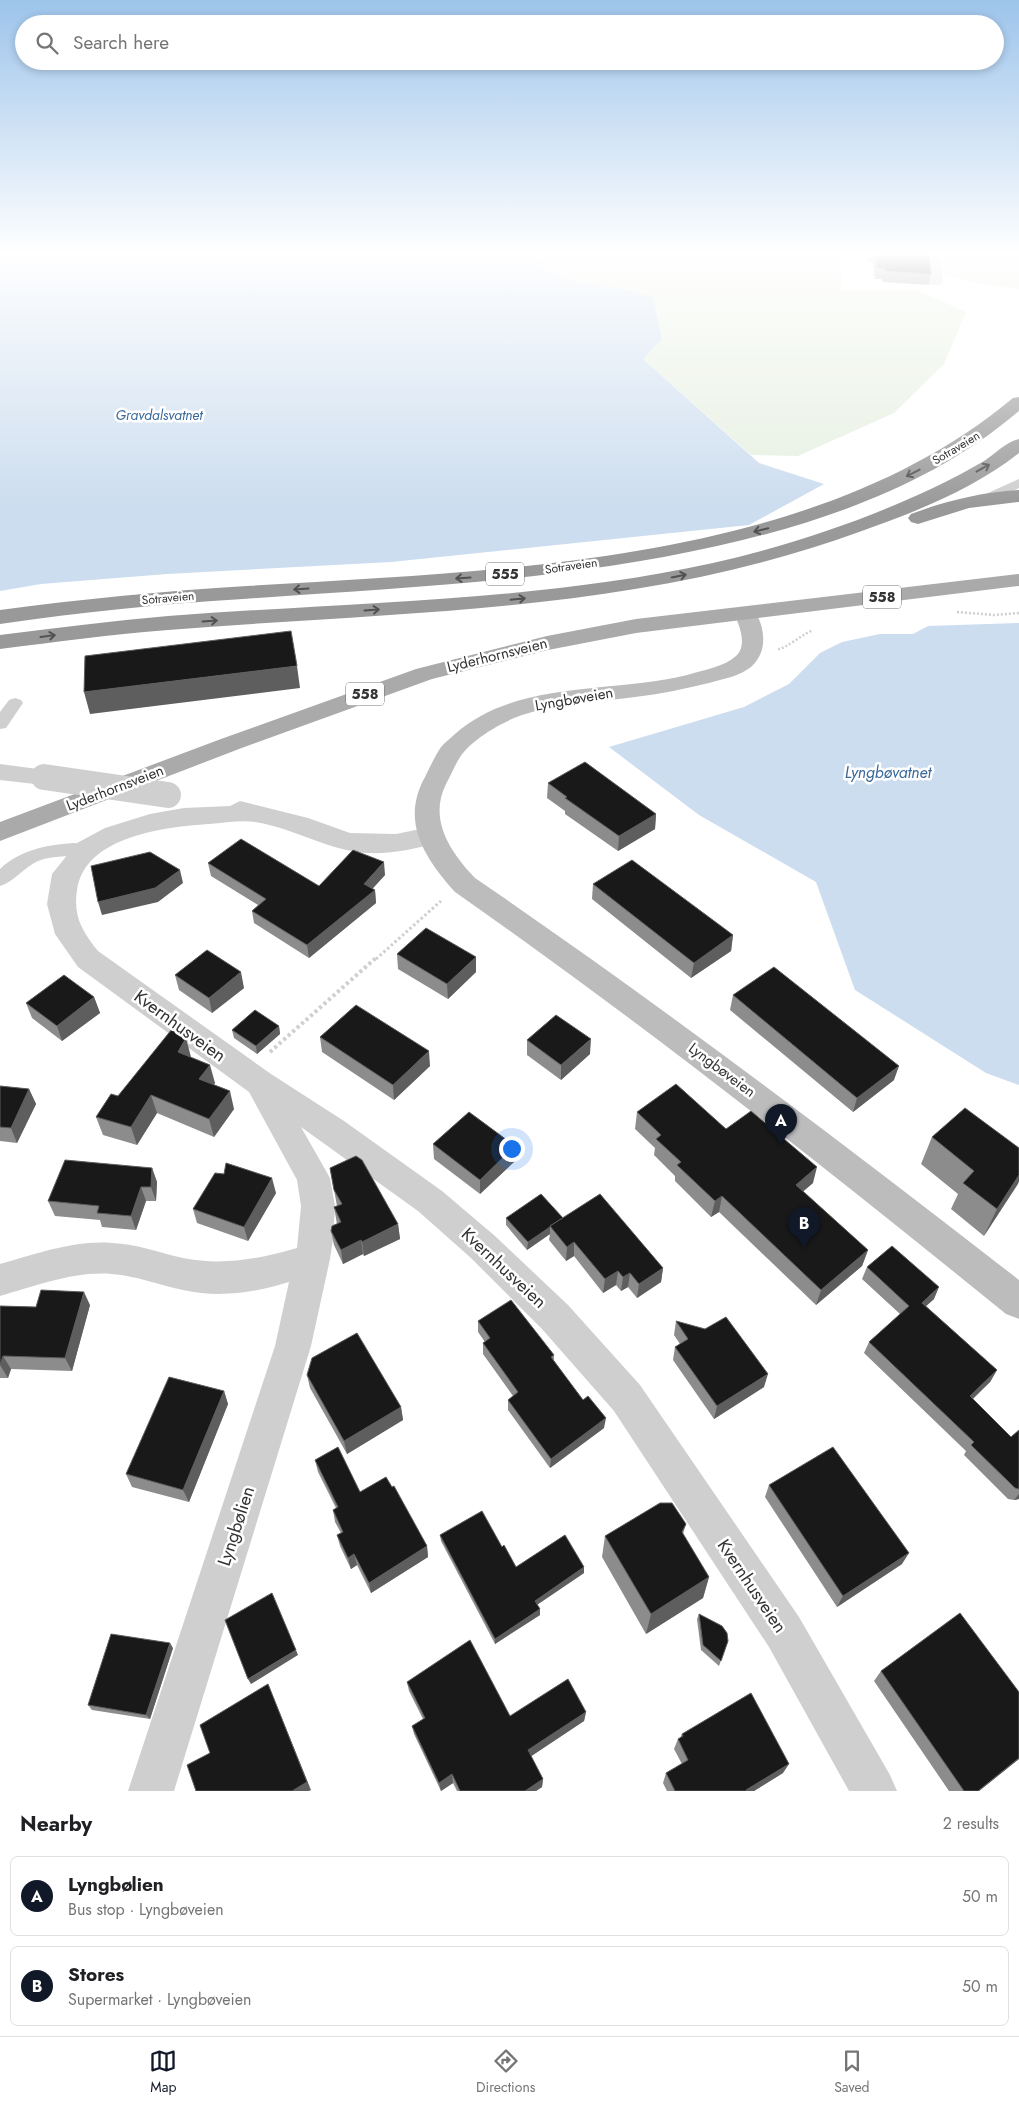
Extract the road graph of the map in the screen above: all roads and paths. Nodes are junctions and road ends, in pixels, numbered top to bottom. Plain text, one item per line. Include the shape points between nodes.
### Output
1 (1019, 390) edge
2 (1019, 402) edge
3 (985, 430) junction
4 (1019, 444) edge
5 (1019, 483) edge
6 (1019, 496) edge
7 (986, 499) junction
8 (726, 567) junction
9 (1019, 580) edge
10 (954, 612) dead end
11 (745, 613) junction
12 (1019, 613) edge
13 (0, 617) edge
14 (0, 642) edge
15 (783, 649) dead end
16 (777, 657) dead end
17 (15, 703) dead end
18 (0, 724) edge
19 (0, 772) edge
20 (257, 813) junction
21 (0, 832) edge
22 (430, 836) junction
23 (86, 849) junction
24 (0, 880) edge
25 (446, 897) dead end
26 (260, 1084) junction
27 (312, 1259) junction
28 (0, 1280) edge
29 (1019, 1302) edge
30 (151, 1791) edge
31 (874, 1791) edge

1 - 3 highway, 555
2 - 3 highway, Sotraveien / 555
3 -> 13 highway, Sotraveien / 555 via 919,471 888,486 838,506 701,545 556,569 468,578 173,597
8 -> 4 highway, Sotraveien / 555 via 862,526 919,502 990,464
5 - 7 lane
6 - 7 highway, 555
7 - 8 highway, 555 via 941,509 806,557
14 -> 8 highway, Sotraveien / 555 via 166,624 572,594
9 - 11 main road, Lyderhornsveien / 558
10 - 12 path
11 - 21 main road, Lyderhornsveien / 558 via 586,634 424,674
11 - 22 street, Lyngbøveien via 753,633 753,646 744,662 697,681 548,701 480,726 463,738 436,773 428,804
15 - 16 path
17 - 18 lane
19 - 20 street, bridge via 168,795
20 - 22 street via 347,842 396,843
20 - 23 street, Kvernhusveien via 184,817 150,823 114,834
22 - 29 street, Lyngbøveien via 438,853 465,885 762,1099
23 - 24 lane, Kvernhusveien via 35,854 19,862
23 - 26 street, Kvernhusveien via 66,874 61,904 69,934 83,953
25 - 26 path via 259,1062
26 - 27 street, Lyngbølien via 313,1178 318,1206
26 - 31 street, Kvernhusveien via 333,1131 430,1201 483,1246 555,1317 627,1398 784,1632
27 - 28 street via 249,1277 219,1280 128,1260 100,1258 73,1261
27 - 30 street, Lyngbølien via 292,1346

